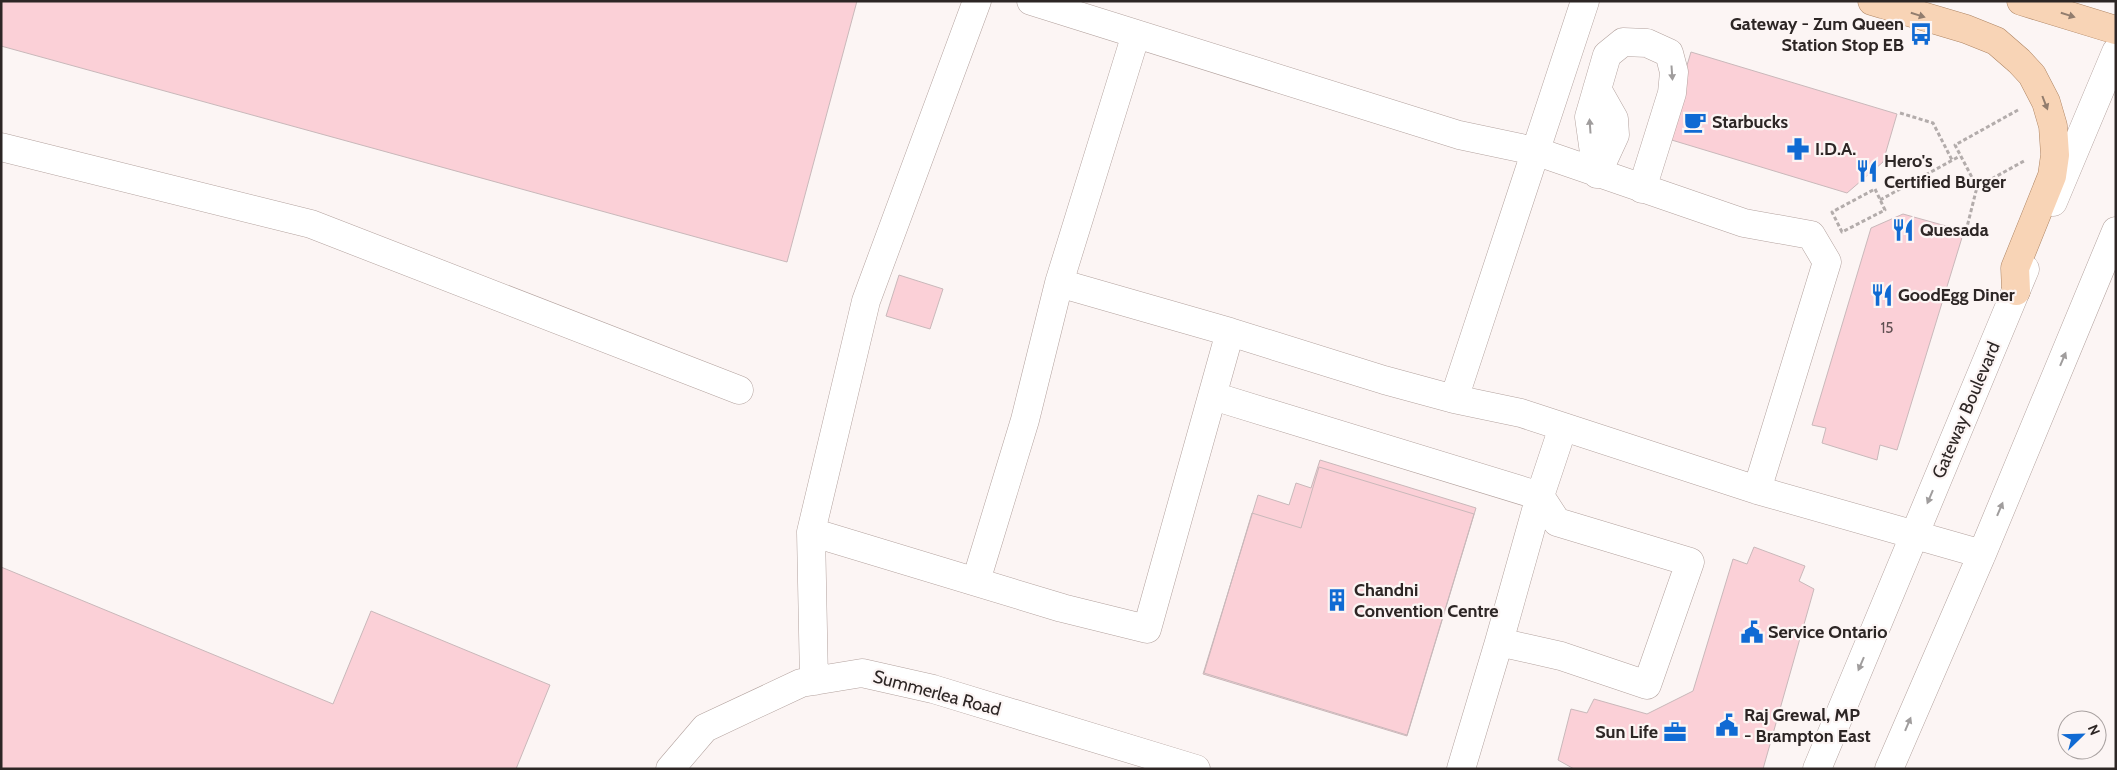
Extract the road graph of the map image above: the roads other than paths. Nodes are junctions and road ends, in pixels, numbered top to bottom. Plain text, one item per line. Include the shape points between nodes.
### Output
1 (977, 1) edge
2 (1031, 1) edge
3 (1585, 1) edge
4 (1872, 1) edge
5 (2021, 1) edge
6 (2116, 30) edge
7 (1136, 34) junction
8 (2116, 52) edge
9 (1, 147) edge
10 (1535, 151) junction
11 (1597, 174) junction
12 (1642, 189) junction
13 (2116, 231) edge
14 (1059, 282) junction
15 (2016, 291) junction
16 (1230, 332) junction
17 (739, 390) dead end
18 (1213, 396) junction
19 (1454, 399) junction
20 (1563, 427) junction
21 (1757, 490) junction
22 (1540, 496) junction
23 (811, 532) junction
24 (1915, 535) junction
25 (1982, 554) junction
26 (976, 581) junction
27 (1499, 642) junction
28 (814, 680) junction
29 (670, 769) edge
30 (1196, 769) edge
31 (1460, 769) edge
32 (1817, 769) edge
33 (1889, 769) edge

1 - 23 street via 866,301
2 - 7 street
3 - 10 street
4 -> 15 main road via 1996,41 2032,75 2046,102 2053,126 2055,155 2052,176 2015,268
5 -> 6 main road
7 - 10 street via 1459,135
7 - 14 street
8 - 15 street, Gateway Boulevard
9 - 17 street via 311,224
10 - 11 street
10 - 19 street
11 - 12 street
11 -> 12 street via 1589,117 1607,55 1622,42 1647,43 1669,53 1674,72 1672,93
12 - 21 street via 1744,224 1811,235 1827,262
25 -> 13 street
14 - 16 street
14 - 26 street via 1025,420
15 -> 24 street, Gateway Boulevard
16 - 18 street
16 - 19 street
18 - 22 street
18 - 26 street via 1147,630
19 - 20 street via 1521,413
20 - 21 street
20 - 22 street
21 - 24 street
22 - 27 street
22 - 27 street via 1557,522 1690,562 1647,685 1561,656
23 - 26 street
23 - 28 street
24 - 25 street
24 -> 32 street, Gateway Boulevard
33 -> 25 street
27 - 31 street
28 - 29 street, Summerlea Road via 705,728
28 - 30 street, Summerlea Road via 862,673 933,689

